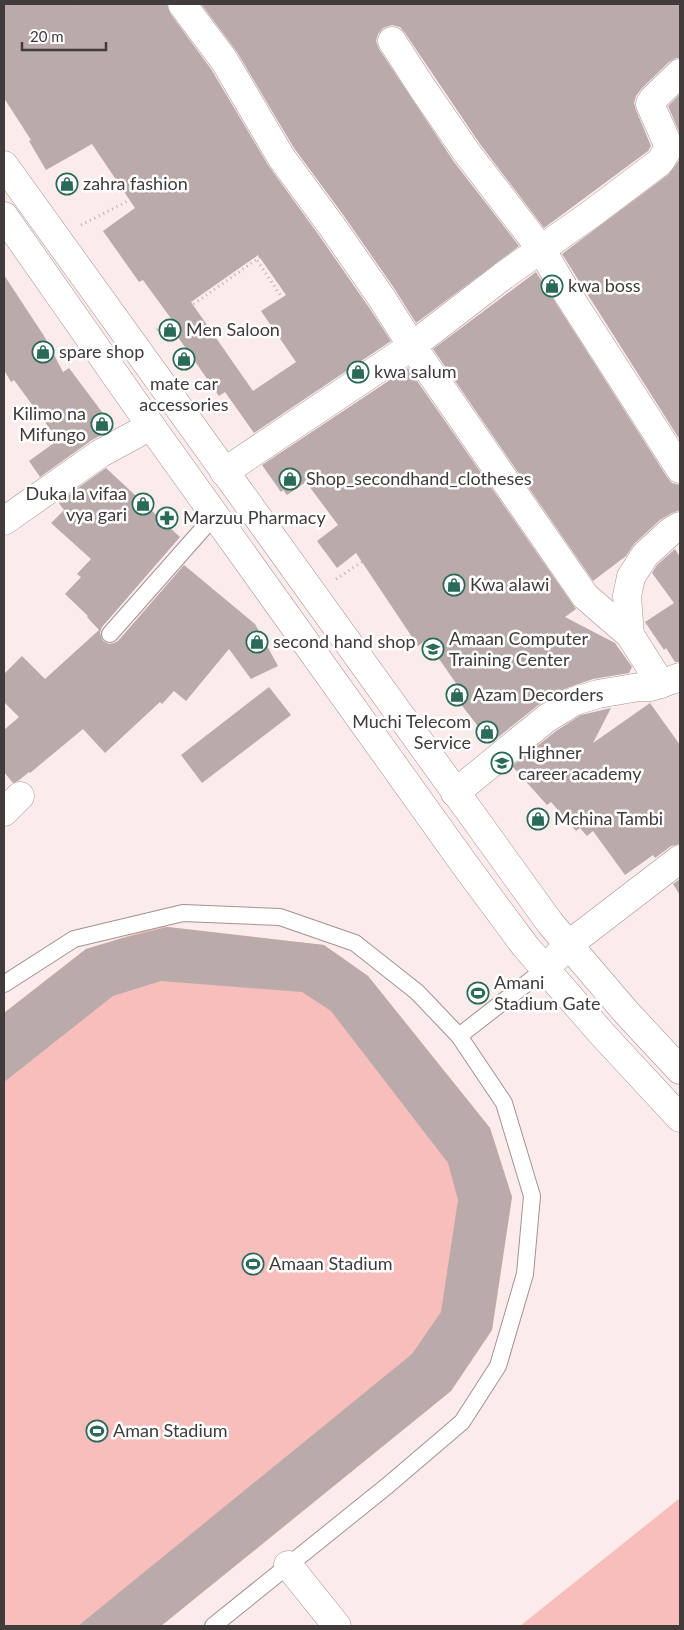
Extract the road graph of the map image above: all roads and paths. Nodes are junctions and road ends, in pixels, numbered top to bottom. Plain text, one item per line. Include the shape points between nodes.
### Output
1 (68, 4) edge
2 (182, 4) edge
3 (568, 31) dead end
4 (392, 40) joint
5 (680, 73) edge
6 (254, 112) junction
7 (449, 125) junction
8 (189, 158) junction
9 (4, 164) edge
10 (322, 213) junction
11 (4, 216) edge
12 (56, 237) junction
13 (541, 250) junction
14 (257, 260) junction
15 (134, 346) junction
16 (412, 346) junction
17 (619, 374) junction
18 (344, 391) junction
19 (151, 426) junction
20 (497, 469) junction
21 (680, 469) edge
22 (224, 472) junction
23 (215, 515) junction
24 (429, 518) junction
25 (4, 521) edge
26 (680, 526) edge
27 (313, 595) junction
28 (110, 634) dead end
29 (630, 635) junction
30 (671, 680) edge
31 (598, 694) junction
32 (455, 793) junction
33 (680, 859) edge
34 (568, 945) junction
35 (545, 969) junction
36 (4, 984) edge
37 (459, 1036) junction
38 (680, 1070) edge
39 (680, 1118) edge
40 (288, 1566) junction
41 (213, 1626) edge
42 (337, 1626) edge

1 - 8 path via 107,41 134,75
2 - 6 street via 224,60
3 - 7 path
4 - 6 path via 382,30
4 - 7 street
5 - 13 street via 650,104 668,149 660,162
6 - 8 path
6 - 10 street via 281,157
7 - 10 path
7 - 13 street
8 - 12 path via 124,203
8 - 14 path
9 - 12 street
10 - 14 path
10 - 16 street
11 - 19 street
12 - 15 street
13 - 16 street
13 - 17 street
14 - 15 path
14 - 18 path
15 - 22 street
16 - 18 street
16 - 20 street
17 - 20 path
17 - 21 street
18 - 22 street
18 - 24 path
19 - 23 street
19 - 25 street via 100,453
20 - 24 path
20 - 29 street via 586,596
22 - 27 street
23 - 28 lane
23 - 35 street via 465,865
24 - 27 path
24 - 31 path via 520,642
26 - 29 street via 645,555 631,577 627,596
27 - 32 street
29 - 30 street
30 - 31 street via 651,687
31 - 32 street via 575,701 547,718
32 - 34 street
33 - 34 street
34 - 35 street
34 - 38 street
35 - 37 lane
35 - 39 street
36 - 37 lane via 74,939 183,913 280,917 355,943 417,992
37 - 40 lane via 504,1103 532,1196 525,1274 498,1366 462,1422
40 - 41 lane
40 - 42 street

